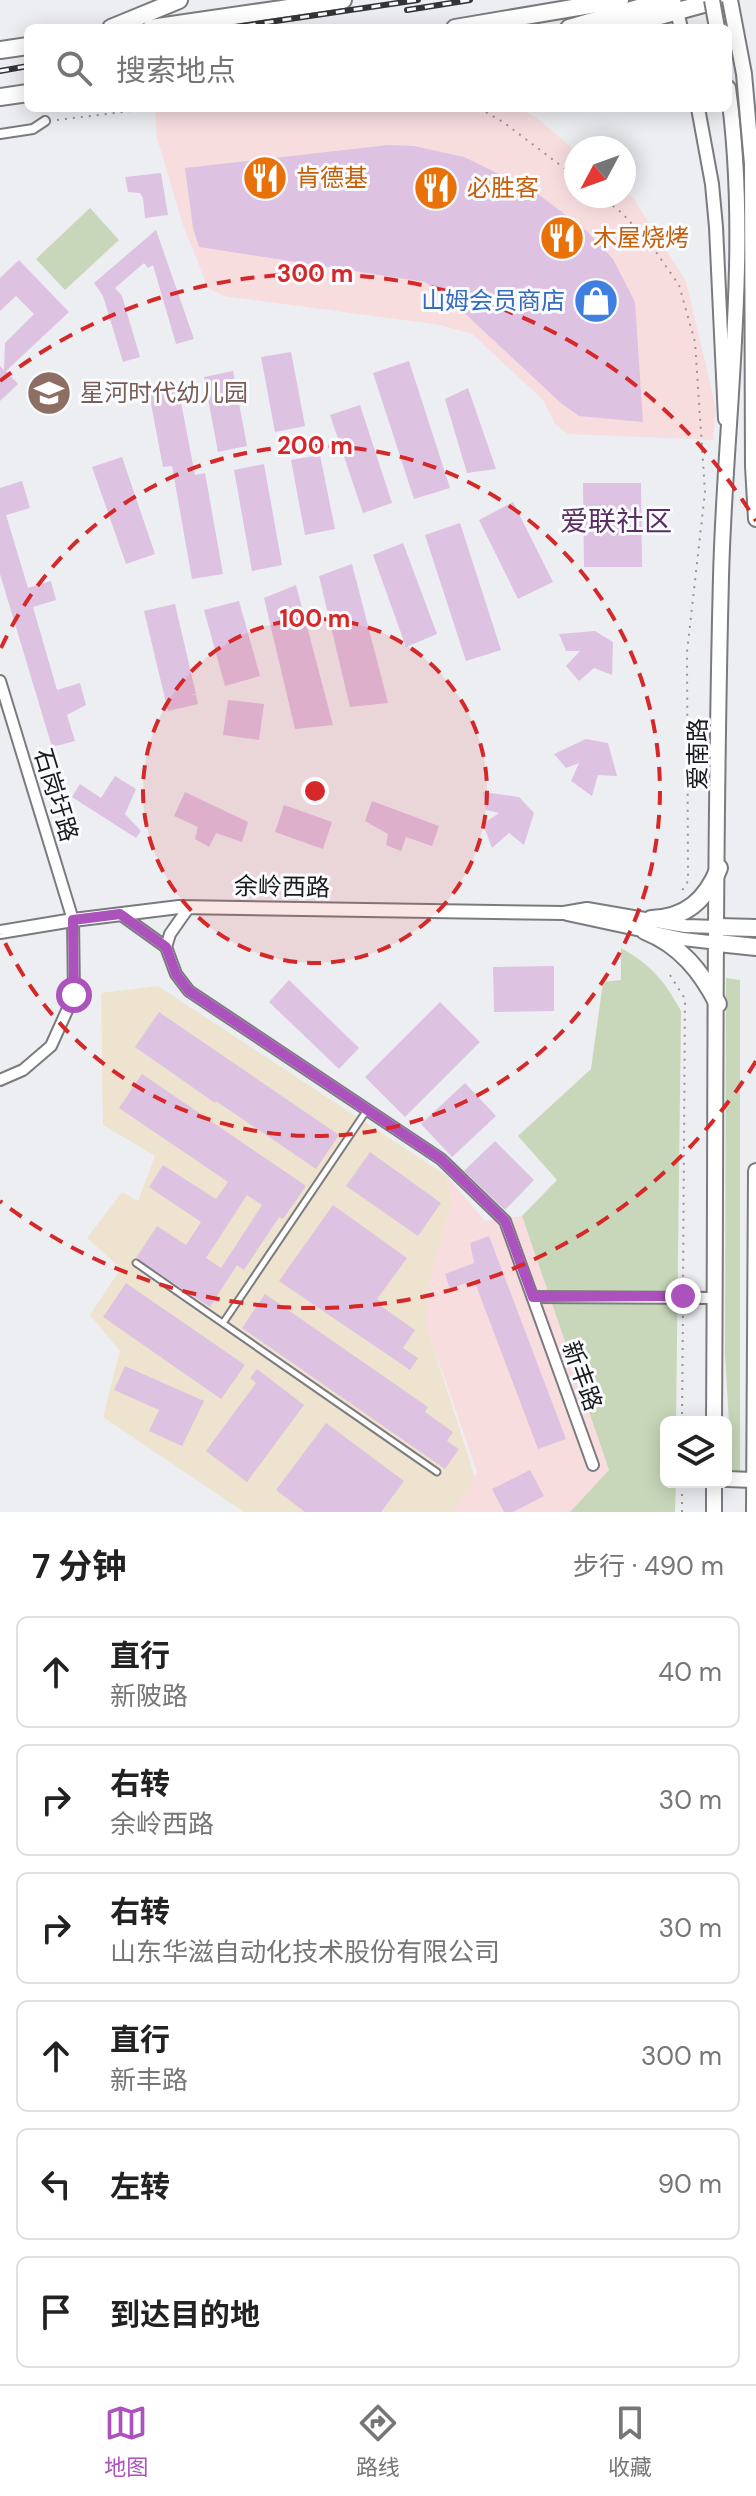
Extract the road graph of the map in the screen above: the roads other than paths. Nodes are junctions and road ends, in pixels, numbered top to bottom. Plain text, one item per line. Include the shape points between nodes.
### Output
1 (343, 0) edge
2 (620, 0) edge
3 (715, 0) edge
4 (730, 0) edge
5 (172, 1) edge
6 (674, 10) edge
7 (120, 24) edge
8 (178, 24) edge
9 (479, 24) edge
10 (592, 24) edge
11 (629, 24) edge
12 (717, 24) edge
13 (24, 47) edge
14 (0, 50) edge
15 (24, 94) edge
16 (0, 97) edge
17 (699, 112) edge
18 (730, 112) edge
19 (45, 121) road end
20 (0, 134) edge
21 (754, 379) edge
22 (754, 424) edge
23 (728, 448) junction
24 (756, 519) edge
25 (0, 681) edge
26 (719, 868) junction
27 (189, 907) junction
28 (120, 914) junction
29 (73, 920) junction
30 (648, 925) junction
31 (756, 928) edge
32 (0, 932) edge
33 (718, 935) junction
34 (166, 947) junction
35 (756, 947) edge
36 (718, 1004) junction
37 (0, 1080) edge
38 (367, 1110) junction
39 (756, 1171) edge
40 (136, 1263) dead end
41 (533, 1297) junction
42 (715, 1298) junction
43 (223, 1323) junction
44 (714, 1416) edge
45 (593, 1465) dead end
46 (437, 1472) dead end
47 (732, 1479) edge
48 (754, 1480) edge
49 (714, 1488) edge
50 (714, 1512) edge
51 (754, 1512) edge

1 - 8 main road
2 - 9 main road
3 - 6 main road
3 - 12 main road, bridge
4 - 21 main road, bridge via 744,74 752,164
5 - 7 main road
6 - 10 main road
6 - 11 main road
13 - 14 main road
15 - 16 main road
17 - 23 street via 716,227
18 - 23 main road, 爱南路 via 737,247
19 - 20 street via 33,129
21 - 22 main road
22 - 24 main road
23 - 26 main road, 爱南路 via 721,575
25 - 29 street, 石岗圩路
26 - 30 main road via 693,907
26 - 33 main road, 爱南路
27 - 28 street, 余岭西路
27 - 30 street, 余岭西路 via 564,913
27 - 34 street
28 - 29 street, 余岭西路
28 - 34 street
29 - 32 street, 余岭西路
29 - 37 street, 石岗圩路 via 74,995 51,1046 23,1070
30 - 33 street, 余岭西路 via 683,939
30 - 36 main road via 689,960
31 - 33 main road
33 - 35 main road
33 - 36 main road, 爱南路
34 - 38 street, 新丰路 via 189,991
36 - 42 main road, 爱南路
38 - 41 street, 新丰路 via 441,1159 505,1221
38 - 43 lane
39 - 48 main road
40 - 43 lane
41 - 42 street
41 - 45 street, 新丰路
42 - 44 main road, 爱南路
43 - 46 lane
47 - 48 main road
48 - 51 main road
49 - 50 main road

